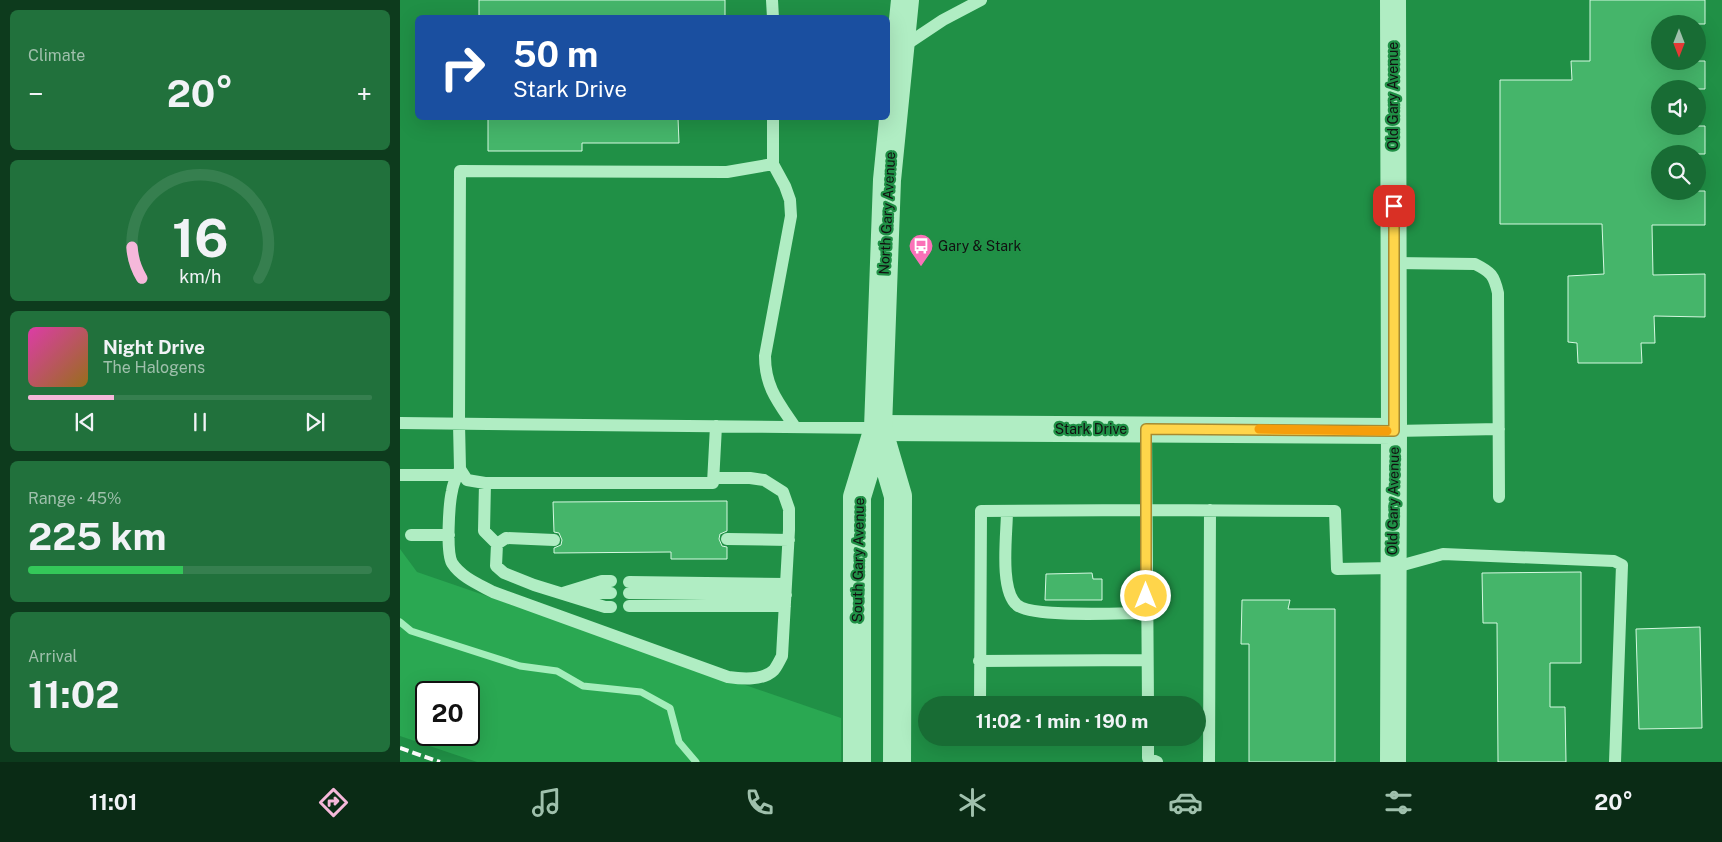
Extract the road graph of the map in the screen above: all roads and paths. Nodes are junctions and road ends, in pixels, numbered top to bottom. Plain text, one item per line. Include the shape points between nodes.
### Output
1 (772, 0) edge
2 (905, 0) edge
3 (981, 0) edge
4 (1393, 0) edge
5 (772, 15) edge
6 (901, 48) junction
7 (773, 120) edge
8 (773, 164) junction
9 (1394, 263) junction
10 (400, 423) edge
11 (459, 424) junction
12 (716, 426) junction
13 (795, 426) junction
14 (878, 428) junction
15 (1146, 429) junction
16 (1499, 430) junction
17 (1394, 431) junction
18 (459, 472) junction
19 (400, 475) edge
20 (713, 481) junction
21 (485, 483) junction
22 (1500, 497) dead end
23 (1146, 510) junction
24 (1210, 510) junction
25 (1007, 511) junction
26 (789, 535) junction
27 (411, 536) dead end
28 (449, 536) junction
29 (727, 539) dead end
30 (554, 540) dead end
31 (497, 544) junction
32 (1392, 568) junction
33 (611, 587) dead end
34 (563, 593) junction
35 (786, 595) junction
36 (611, 607) dead end
37 (1146, 613) junction
38 (1147, 660) junction
39 (979, 661) junction
40 (980, 696) edge
41 (1148, 696) edge
42 (1148, 746) edge
43 (857, 762) edge
44 (898, 762) edge
45 (1157, 762) edge
46 (1209, 762) edge
47 (1393, 762) edge
48 (1615, 762) edge

1 - 5 lane
2 - 6 street, North Gary Avenue
3 - 6 lane
4 - 9 street, Old Gary Avenue
6 - 14 street, North Gary Avenue via 887,180
7 - 8 lane
8 - 11 lane via 727,172 460,171
8 - 13 lane via 790,200 791,216 766,368 778,402
9 - 16 lane via 1475,264 1494,277 1498,293
9 - 17 street, Old Gary Avenue
10 - 11 lane
11 - 12 lane
11 - 18 lane
12 - 13 lane
12 - 20 lane
13 - 14 lane
14 - 15 street, Stark Drive
14 - 43 street, South Gary Avenue via 857,497
14 - 44 street via 898,496
15 - 17 street, Stark Drive
15 - 23 lane
16 - 17 lane
16 - 22 lane
17 - 32 street, Old Gary Avenue
18 - 19 lane
18 - 21 lane via 466,480
18 - 28 lane via 449,504
20 - 21 lane
20 - 26 lane via 750,478 774,485 783,492 789,509
21 - 31 lane via 484,531
23 - 24 lane
23 - 25 lane
23 - 37 lane
24 - 32 lane via 1335,512 1337,569
24 - 46 lane
25 - 37 lane via 1005,574 1016,605 1050,613
25 - 39 lane via 982,512
26 - 29 lane
26 - 35 lane
27 - 28 lane
28 - 35 lane via 451,561 460,572 493,592 728,677 754,678 775,669 782,656
30 - 31 lane via 506,538
31 - 34 lane via 496,566 504,573
32 - 47 street, Old Gary Avenue
32 - 48 lane via 1443,554 1614,561 1622,565
33 - 34 lane
34 - 36 lane
35 - 35 lane via 629,594
37 - 38 lane
38 - 39 lane
38 - 41 lane
39 - 40 lane
42 - 45 lane via 1148,758

